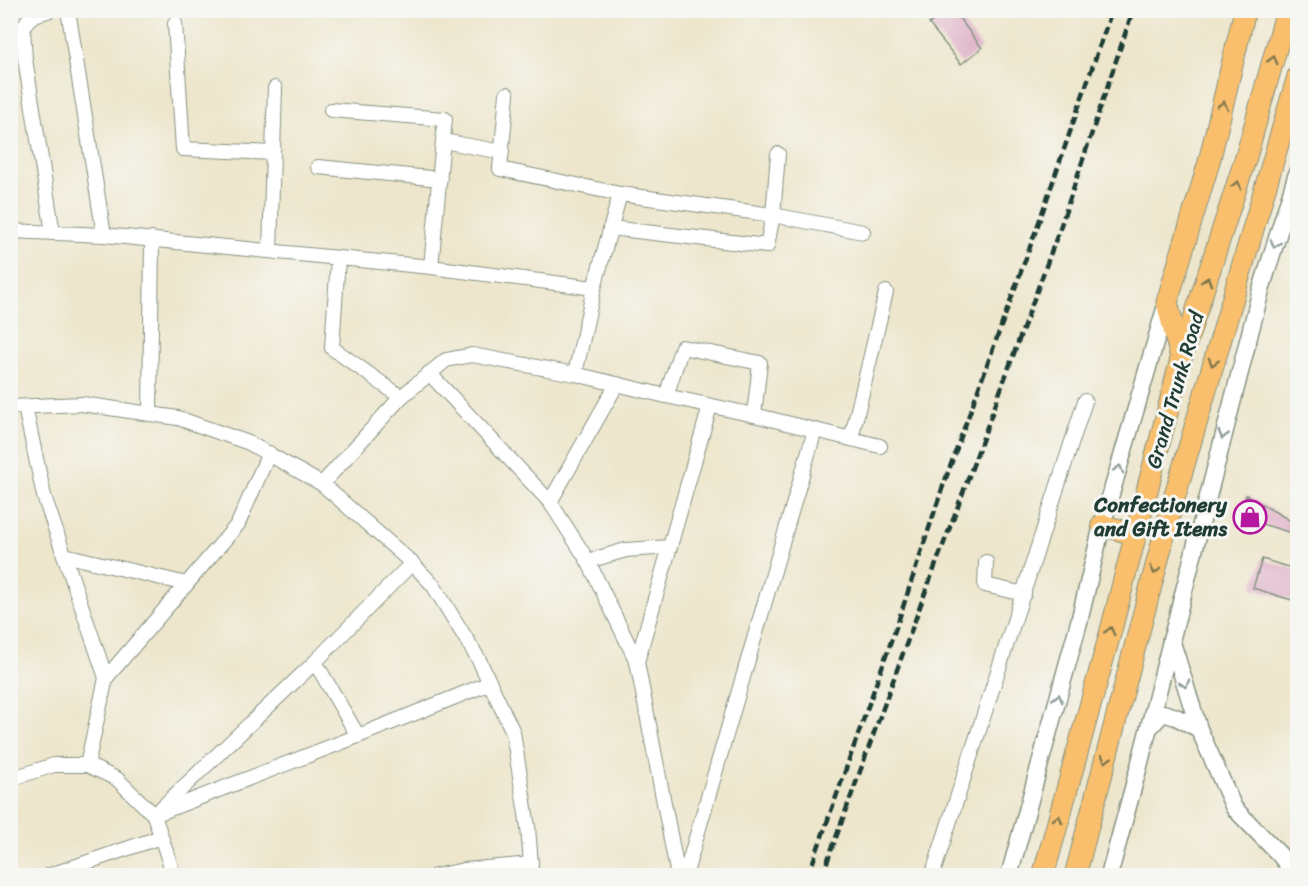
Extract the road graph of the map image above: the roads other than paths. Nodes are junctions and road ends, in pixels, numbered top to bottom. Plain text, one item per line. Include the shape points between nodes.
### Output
1 (50, 10) edge
2 (68, 10) edge
3 (1245, 10) edge
4 (1287, 10) edge
5 (175, 23) dead end
6 (1298, 76) edge
7 (275, 88) dead end
8 (507, 94) dead end
9 (331, 110) dead end
10 (443, 141) junction
11 (502, 152) junction
12 (273, 153) junction
13 (778, 154) dead end
14 (318, 167) dead end
15 (1298, 170) edge
16 (440, 179) junction
17 (620, 194) junction
18 (773, 215) junction
19 (610, 228) junction
20 (10, 231) edge
21 (863, 232) dead end
22 (53, 233) junction
23 (104, 235) junction
24 (152, 239) junction
25 (270, 251) junction
26 (338, 258) junction
27 (431, 267) junction
28 (594, 288) junction
29 (886, 292) dead end
30 (1167, 302) junction
31 (1181, 359) junction
32 (429, 373) junction
33 (574, 374) junction
34 (617, 384) junction
35 (666, 396) junction
36 (401, 397) junction
37 (1085, 401) dead end
38 (710, 406) junction
39 (10, 407) edge
40 (25, 407) junction
41 (150, 414) junction
42 (754, 415) junction
43 (814, 430) junction
44 (851, 439) junction
45 (880, 446) dead end
46 (269, 453) junction
47 (322, 484) junction
48 (550, 502) junction
49 (1102, 525) junction
50 (1136, 535) junction
51 (670, 548) junction
52 (64, 555) junction
53 (588, 561) junction
54 (986, 562) dead end
55 (412, 563) junction
56 (187, 584) junction
57 (1024, 594) junction
58 (1171, 639) junction
59 (315, 662) junction
60 (637, 662) junction
61 (106, 678) junction
62 (490, 683) junction
63 (1148, 728) junction
64 (1199, 729) junction
65 (358, 736) junction
66 (87, 765) junction
67 (10, 779) edge
68 (154, 814) junction
69 (161, 837) junction
70 (530, 870) edge
71 (1298, 872) edge
72 (48, 876) edge
73 (172, 876) edge
74 (435, 876) edge
75 (678, 876) edge
76 (685, 876) edge
77 (932, 876) edge
78 (1009, 876) edge
79 (1043, 876) edge
80 (1075, 876) edge
81 (1109, 876) edge

1 - 22 street via 34,15 23,28
2 - 23 street
30 -> 3 highway via 1209,162
31 -> 4 highway, Grand Trunk Road via 1246,156
5 - 12 street via 183,149
6 -> 80 highway, Grand Trunk Road via 1171,509
7 - 12 street
8 - 11 street
9 - 10 street via 445,118
10 - 11 street
10 - 16 street
11 - 17 street via 500,169
12 - 25 street
13 - 18 street
14 - 16 street
15 -> 58 street via 1264,277
16 - 27 street
17 - 18 street
17 - 19 street
18 - 19 street via 767,246
18 - 21 street
19 - 28 street
20 - 22 street
22 - 23 street
23 - 24 street
24 - 25 street
24 - 41 street
25 - 26 street
26 - 27 street
26 - 36 street via 332,348
27 - 28 street
28 - 33 street
29 - 44 street
30 - 31 highway
49 -> 30 street
31 - 50 highway, Grand Trunk Road
32 - 33 street via 446,360 472,355
32 - 36 street
32 - 48 street
33 - 34 street
34 - 35 street
34 - 48 street
35 - 38 street
35 - 42 street via 682,347 760,363
36 - 47 street
37 - 57 street
38 - 42 street
38 - 51 street
39 - 40 street
40 - 41 street via 82,404
40 - 52 street via 44,496
41 - 46 street via 178,418
42 - 43 street
43 - 44 street
43 - 76 street
44 - 45 street
46 - 47 street
46 - 56 street via 238,524
47 - 55 street
48 - 53 street
49 - 50 highway
78 -> 49 street
79 -> 50 highway, Grand Trunk Road
51 - 53 street via 626,550
51 - 60 street
52 - 56 street
52 - 61 street
53 - 60 street
54 - 57 street via 985,585
55 - 59 street
55 - 62 street via 433,585
56 - 61 street
57 - 77 street
58 - 63 street
58 -> 64 street
59 - 65 street
59 - 68 street
60 - 75 street
61 - 66 street
62 - 65 street
62 - 70 street via 513,732 528,827
63 - 64 street via 1163,713
63 - 81 street
64 - 71 street via 1234,808
65 - 68 street
66 - 67 street via 54,765
66 - 68 street via 117,779
68 - 69 street
69 - 72 street
69 - 73 street
70 - 74 street via 464,870

